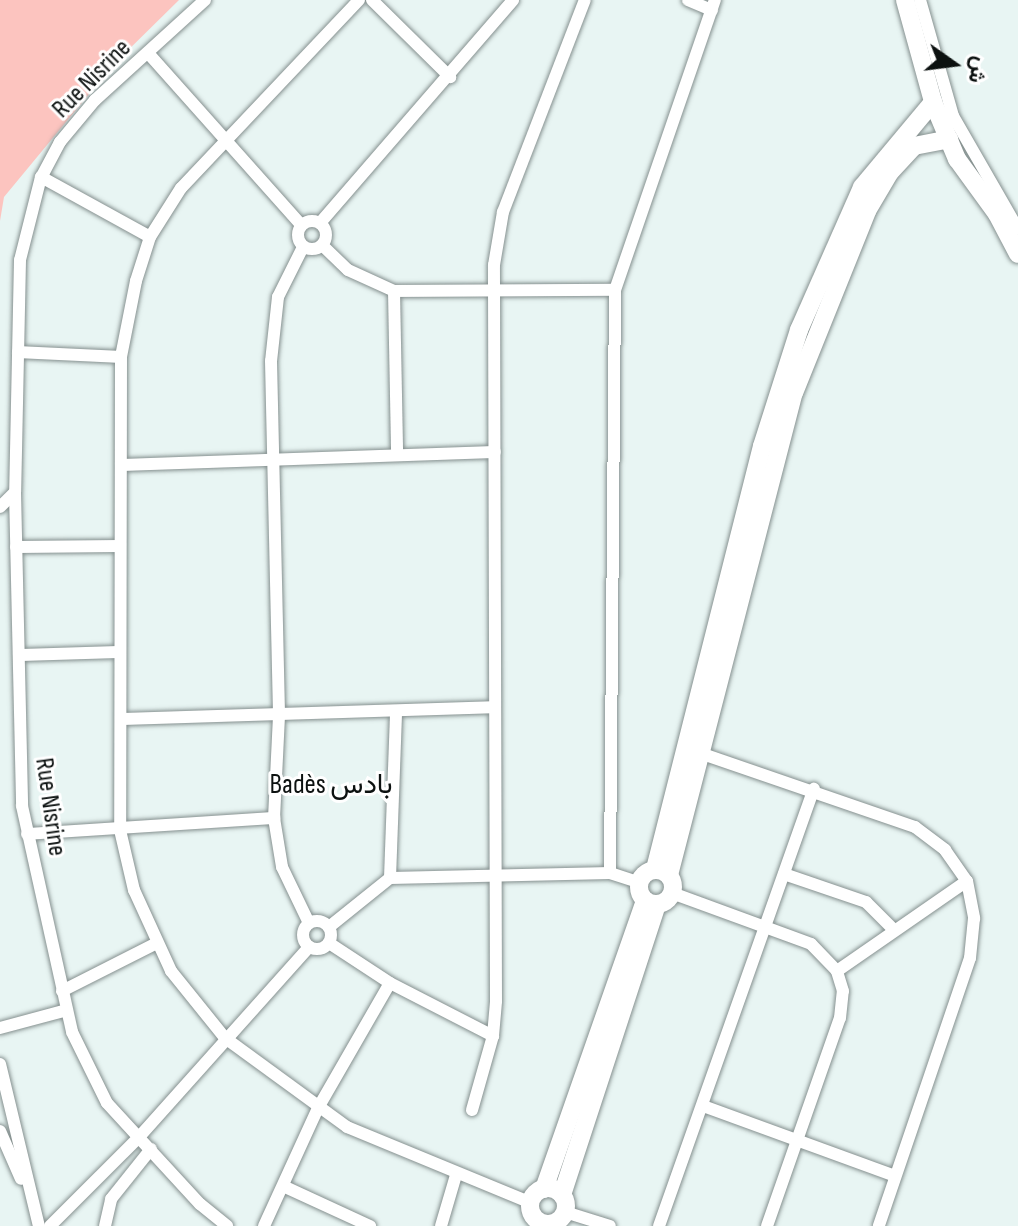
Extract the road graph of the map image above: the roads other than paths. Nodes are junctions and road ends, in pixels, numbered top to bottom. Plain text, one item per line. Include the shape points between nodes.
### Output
1 (205, 0) edge
2 (359, 0) edge
3 (372, 0) edge
4 (513, 0) edge
5 (585, 0) edge
6 (688, 0) edge
7 (905, 0) edge
8 (920, 0) edge
9 (714, 5) edge
10 (148, 53) junction
11 (450, 77) junction
12 (933, 102) junction
13 (225, 138) junction
14 (949, 139) junction
15 (41, 177) junction
16 (320, 223) junction
17 (301, 225) junction
18 (1018, 229) edge
19 (150, 237) junction
20 (322, 245) junction
21 (303, 247) junction
22 (1018, 254) edge
23 (493, 290) junction
24 (615, 290) junction
25 (394, 291) junction
26 (18, 352) junction
27 (121, 357) junction
28 (495, 452) junction
29 (397, 453) junction
30 (274, 456) junction
31 (121, 465) junction
32 (15, 492) junction
33 (0, 507) edge
34 (120, 546) junction
35 (16, 547) junction
36 (120, 652) junction
37 (19, 655) junction
38 (494, 707) junction
39 (396, 713) junction
40 (279, 716) junction
41 (121, 719) junction
42 (695, 752) junction
43 (814, 789) junction
44 (274, 818) junction
45 (120, 830) junction
46 (27, 834) junction
47 (610, 873) junction
48 (784, 874) junction
49 (494, 877) junction
50 (390, 878) junction
51 (967, 881) junction
52 (656, 887) junction
53 (309, 923) junction
54 (329, 927) junction
55 (765, 929) junction
56 (894, 930) junction
57 (157, 943) junction
58 (329, 943) junction
59 (309, 947) junction
60 (837, 971) junction
61 (390, 983) junction
62 (62, 991) junction
63 (67, 1010) junction
64 (0, 1028) edge
65 (493, 1036) junction
66 (225, 1038) junction
67 (0, 1064) edge
68 (703, 1106) junction
69 (318, 1108) junction
70 (472, 1110) dead end
71 (0, 1131) edge
72 (140, 1136) junction
73 (798, 1142) junction
74 (151, 1149) junction
75 (456, 1175) junction
76 (895, 1176) junction
77 (283, 1186) junction
78 (546, 1212) edge
79 (35, 1213) junction
80 (39, 1226) edge
81 (50, 1226) edge
82 (105, 1226) edge
83 (227, 1226) edge
84 (264, 1226) edge
85 (370, 1226) edge
86 (441, 1226) edge
87 (610, 1226) edge
88 (659, 1226) edge
89 (767, 1226) edge
90 (879, 1226) edge

1 - 10 street, Rue Nisrine
2 - 13 street
3 - 11 street
4 - 11 street
5 - 23 street via 503,212
6 - 9 street
7 - 12 street
8 - 18 street via 953,116
9 - 24 street
10 - 13 street
10 - 15 street, Rue Nisrine via 77,120
11 - 16 street
12 - 14 street
12 - 42 street via 862,187 799,330 762,446
13 - 17 street
13 - 19 street via 181,188
14 - 22 street
14 - 42 street via 914,146 890,172 867,211 794,393
15 - 19 street
15 - 26 street, Rue Nisrine via 20,260
16 - 17 street
16 - 20 street via 326,236
17 - 21 street via 297,234
19 - 27 street
20 - 21 street
20 - 25 street via 348,270
21 - 30 street via 285,278 274,327
23 - 24 street
23 - 25 street
23 - 28 street
24 - 47 street
25 - 29 street
26 - 27 street
26 - 32 street, Rue Nisrine
27 - 31 street
28 - 29 street
28 - 38 street
29 - 30 street
30 - 31 street
30 - 40 street
31 - 34 street
32 - 33 street
32 - 35 street, Rue Nisrine
34 - 35 street
34 - 36 street
35 - 37 street, Rue Nisrine
36 - 37 street
36 - 41 street
37 - 46 street, Rue Nisrine
38 - 39 street
38 - 49 street
39 - 40 street
39 - 50 street
40 - 41 street
40 - 44 street
41 - 45 street
42 - 43 street
42 - 52 street
43 - 48 street
43 - 51 street via 915,827 945,850
44 - 45 street
44 - 53 street via 282,867
45 - 46 street
45 - 57 street via 126,865
46 - 62 street, Rue Nisrine
47 - 49 street
47 - 52 street
48 - 55 street
48 - 56 street via 866,902
49 - 50 street
49 - 65 street
50 - 54 street
51 - 56 street
51 - 76 street via 974,918 970,958
52 - 55 street
52 - 78 street
53 - 54 street via 320,921
53 - 59 street via 303,938
54 - 58 street
55 - 60 street via 821,950
55 - 68 street
56 - 60 street
57 - 62 street
57 - 66 street via 171,971
58 - 59 street via 320,949
58 - 61 street
59 - 66 street
60 - 73 street via 843,991 840,1018
61 - 65 street
61 - 69 street
62 - 63 street, Rue Nisrine
63 - 64 street
63 - 72 street, Rue Nisrine via 107,1103
65 - 70 street
66 - 69 street
66 - 72 street
67 - 79 street
68 - 73 street
68 - 88 street
69 - 75 street via 361,1134
69 - 77 street
71 - 79 street
72 - 74 street, Rue Nisrine
72 - 81 street
73 - 76 street
73 - 89 street
74 - 82 street via 111,1199
74 - 83 street, Rue Nisrine
75 - 78 street
75 - 86 street
76 - 90 street
77 - 84 street
77 - 85 street
78 - 87 street
79 - 80 street

